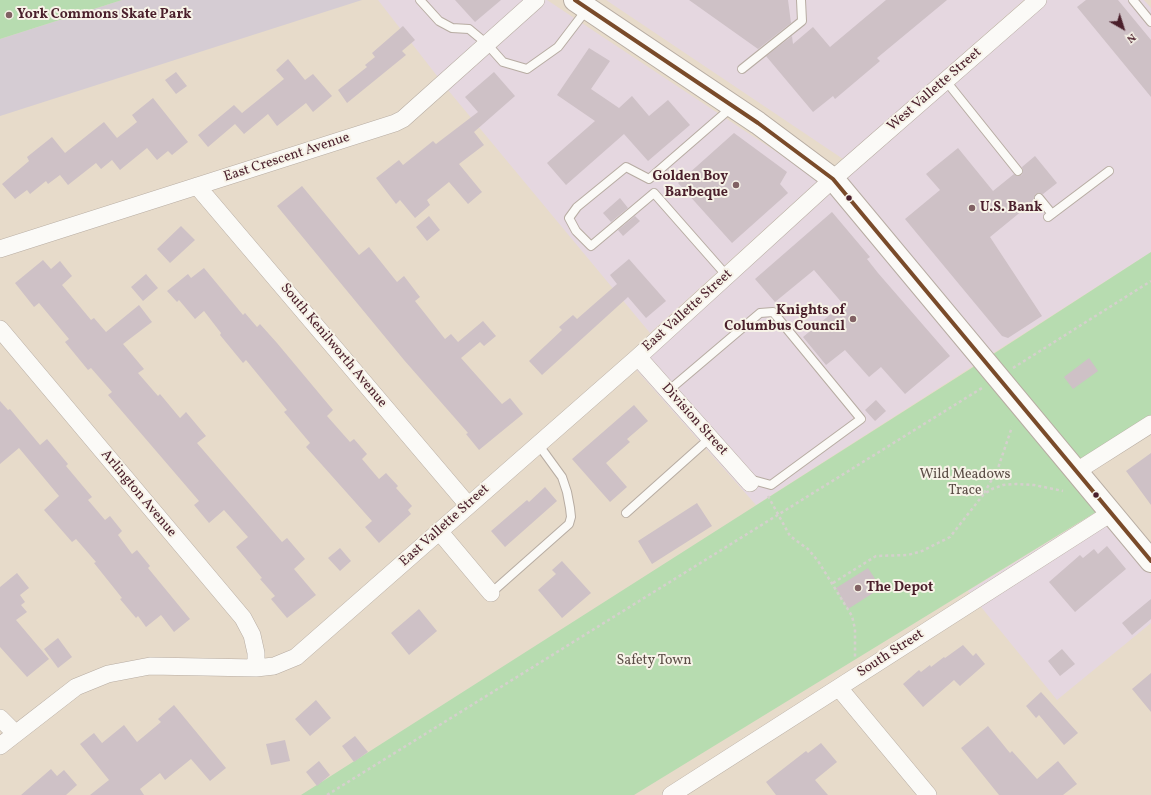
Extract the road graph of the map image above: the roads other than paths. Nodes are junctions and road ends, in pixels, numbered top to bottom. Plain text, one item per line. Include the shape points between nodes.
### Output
1 (420, 0) edge
2 (536, 0) edge
3 (801, 0) edge
4 (1038, 0) edge
5 (1133, 0) edge
6 (581, 4) edge
7 (1151, 22) edge
8 (487, 44) junction
9 (742, 69) dead end
10 (946, 81) junction
11 (733, 106) junction
12 (1018, 171) dead end
13 (1109, 171) dead end
14 (649, 179) junction
15 (833, 180) junction
16 (197, 186) junction
17 (654, 193) junction
18 (1039, 198) dead end
19 (0, 249) edge
20 (727, 276) junction
21 (0, 329) edge
22 (638, 357) junction
23 (668, 391) junction
24 (1151, 424) edge
25 (710, 438) junction
26 (538, 444) junction
27 (1077, 471) junction
28 (748, 481) joint
29 (468, 505) junction
30 (626, 513) dead end
31 (1111, 513) junction
32 (439, 532) junction
33 (1151, 562) edge
34 (491, 593) joint
35 (256, 668) junction
36 (846, 683) junction
37 (0, 718) edge
38 (15, 733) junction
39 (0, 746) edge
40 (671, 795) edge
41 (928, 795) edge

1 - 8 lane via 439,21 452,28 469,29
2 - 8 street, East Crescent Avenue
3 - 9 lane via 802,21
4 - 10 street, West Vallette Street
5 - 7 lane
6 - 8 lane via 558,47 527,69 503,62
6 - 11 main road
8 - 16 street, East Crescent Avenue via 403,119
10 - 12 lane
10 - 15 street, West Vallette Street
11 - 14 lane
11 - 15 main road
13 - 18 lane via 1050,215
14 - 17 lane
14 - 17 lane via 626,167 577,207 569,218 576,231 592,246
15 - 20 street, East Vallette Street
15 - 27 main road
16 - 19 street, East Crescent Avenue
16 - 29 street, South Kenilworth Avenue
17 - 20 lane
20 - 22 street, East Vallette Street
21 - 35 street, Arlington Avenue via 243,618 252,635
22 - 23 street, Division Street
22 - 26 street, East Vallette Street
23 - 25 street, Division Street
23 - 28 lane via 760,313 773,312 861,419 771,485
24 - 27 street
25 - 28 street, Division Street
25 - 30 lane
26 - 29 street, East Vallette Street
26 - 34 lane via 562,477 570,508 569,524
27 - 31 main road
29 - 32 street, East Vallette Street
31 - 33 main road
31 - 36 street, South Street
32 - 34 street
32 - 35 street, East Vallette Street via 296,657 274,666
35 - 38 street, East Vallette Street via 150,666 122,670 76,687
36 - 40 street, South Street
36 - 41 street
37 - 38 street
38 - 39 street, East Vallette Street

